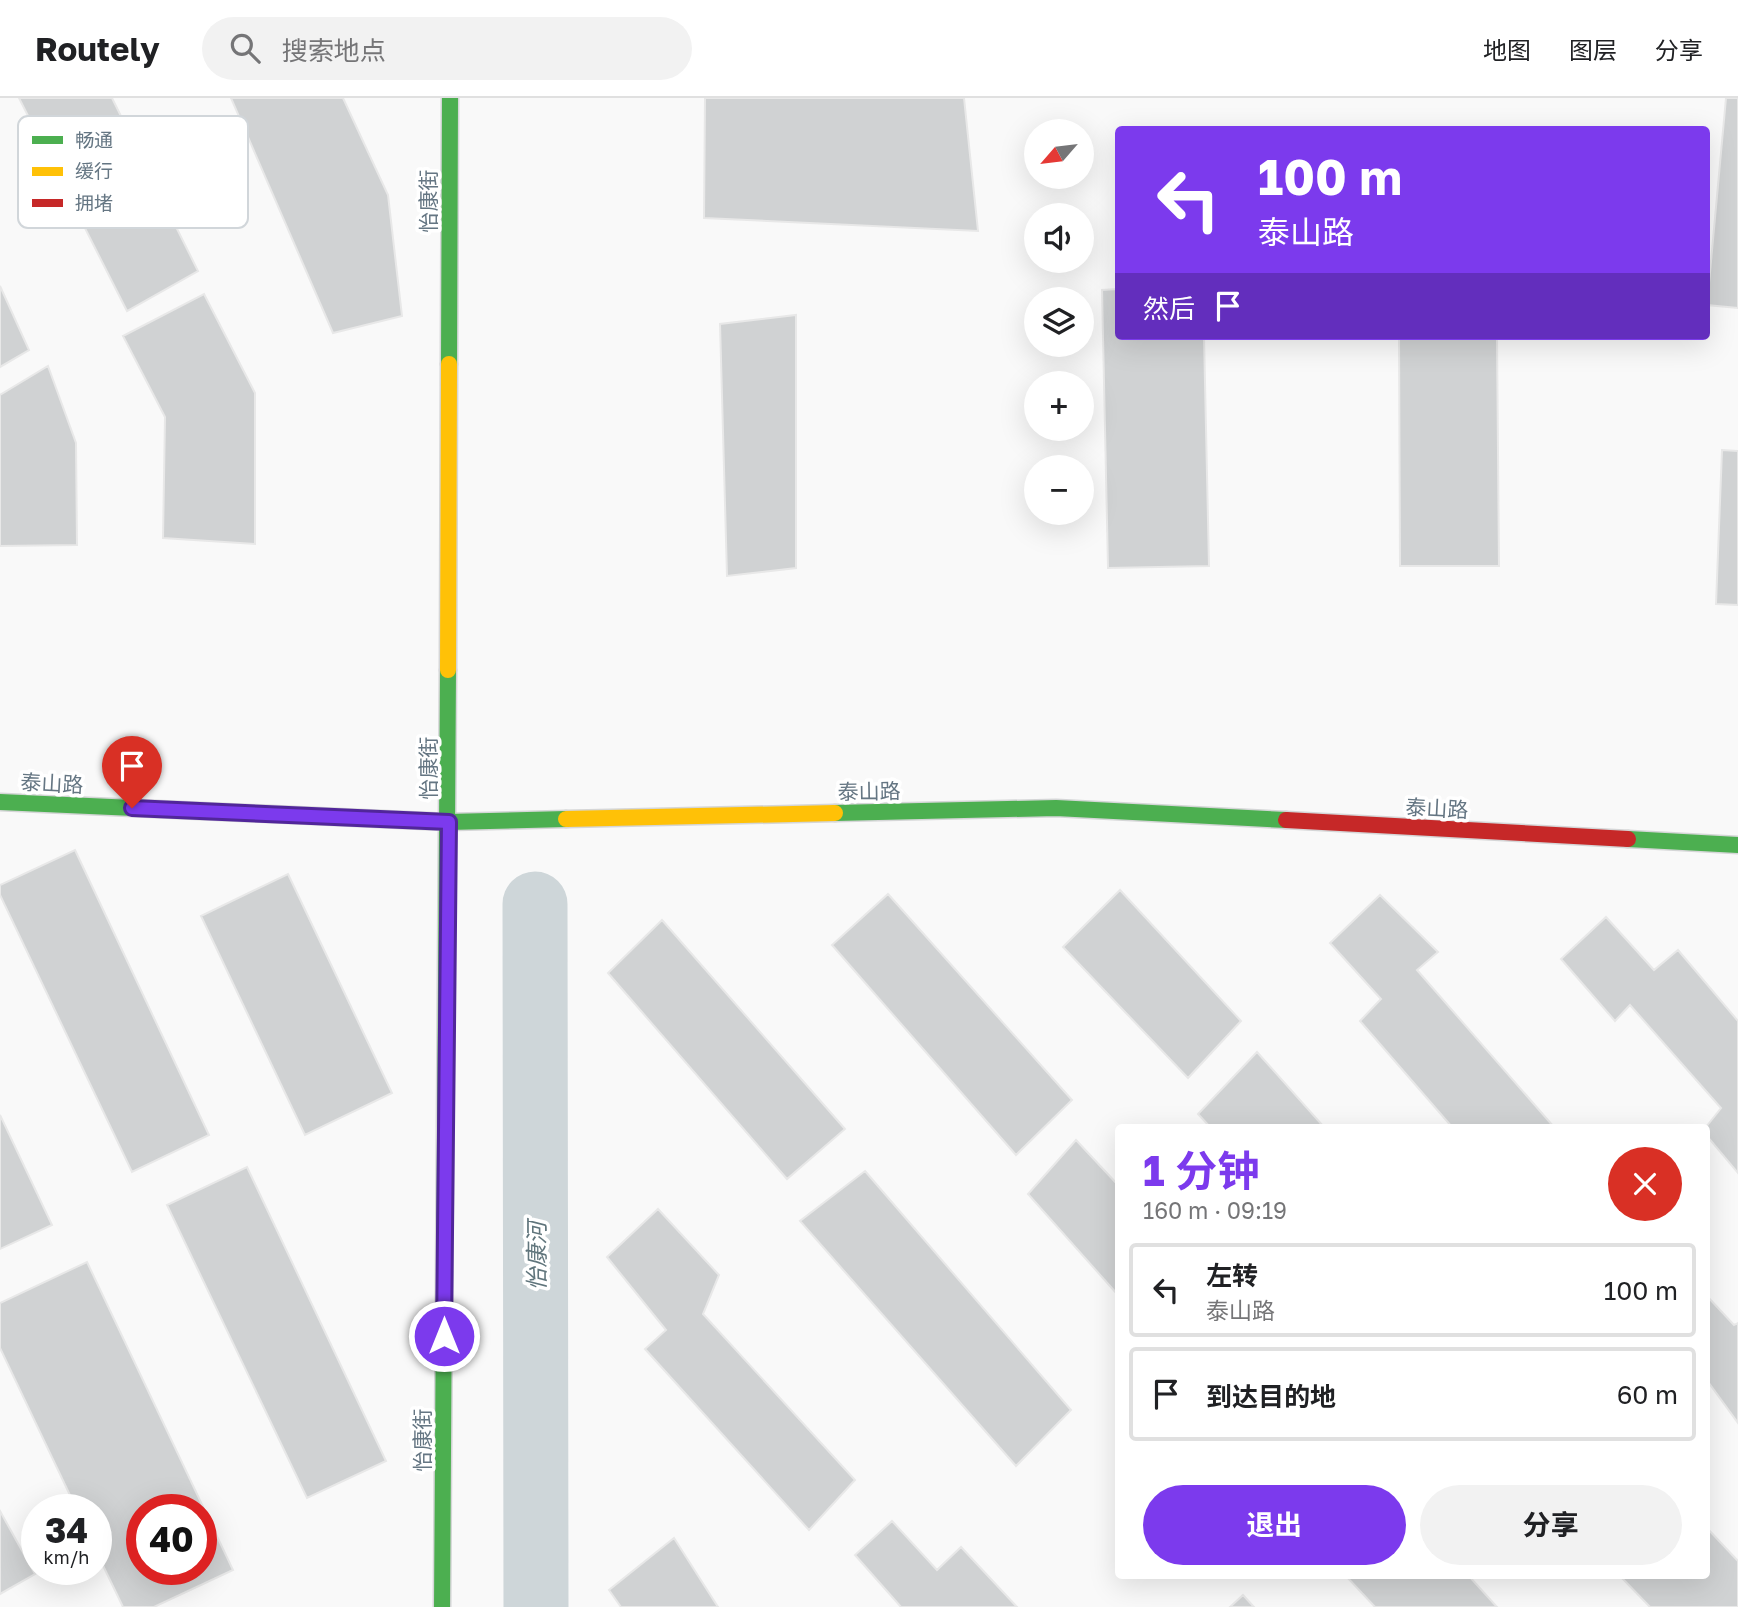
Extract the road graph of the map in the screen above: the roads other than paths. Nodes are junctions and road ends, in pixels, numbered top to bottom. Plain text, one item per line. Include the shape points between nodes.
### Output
1 (450, 98) edge
2 (0, 802) edge
3 (449, 822) junction
4 (1738, 845) edge
5 (442, 1607) edge

1 - 3 main road, 怡康街
2 - 3 main road, 泰山路
3 - 4 main road, 泰山路 via 1056,808
3 - 5 main road, 怡康街

